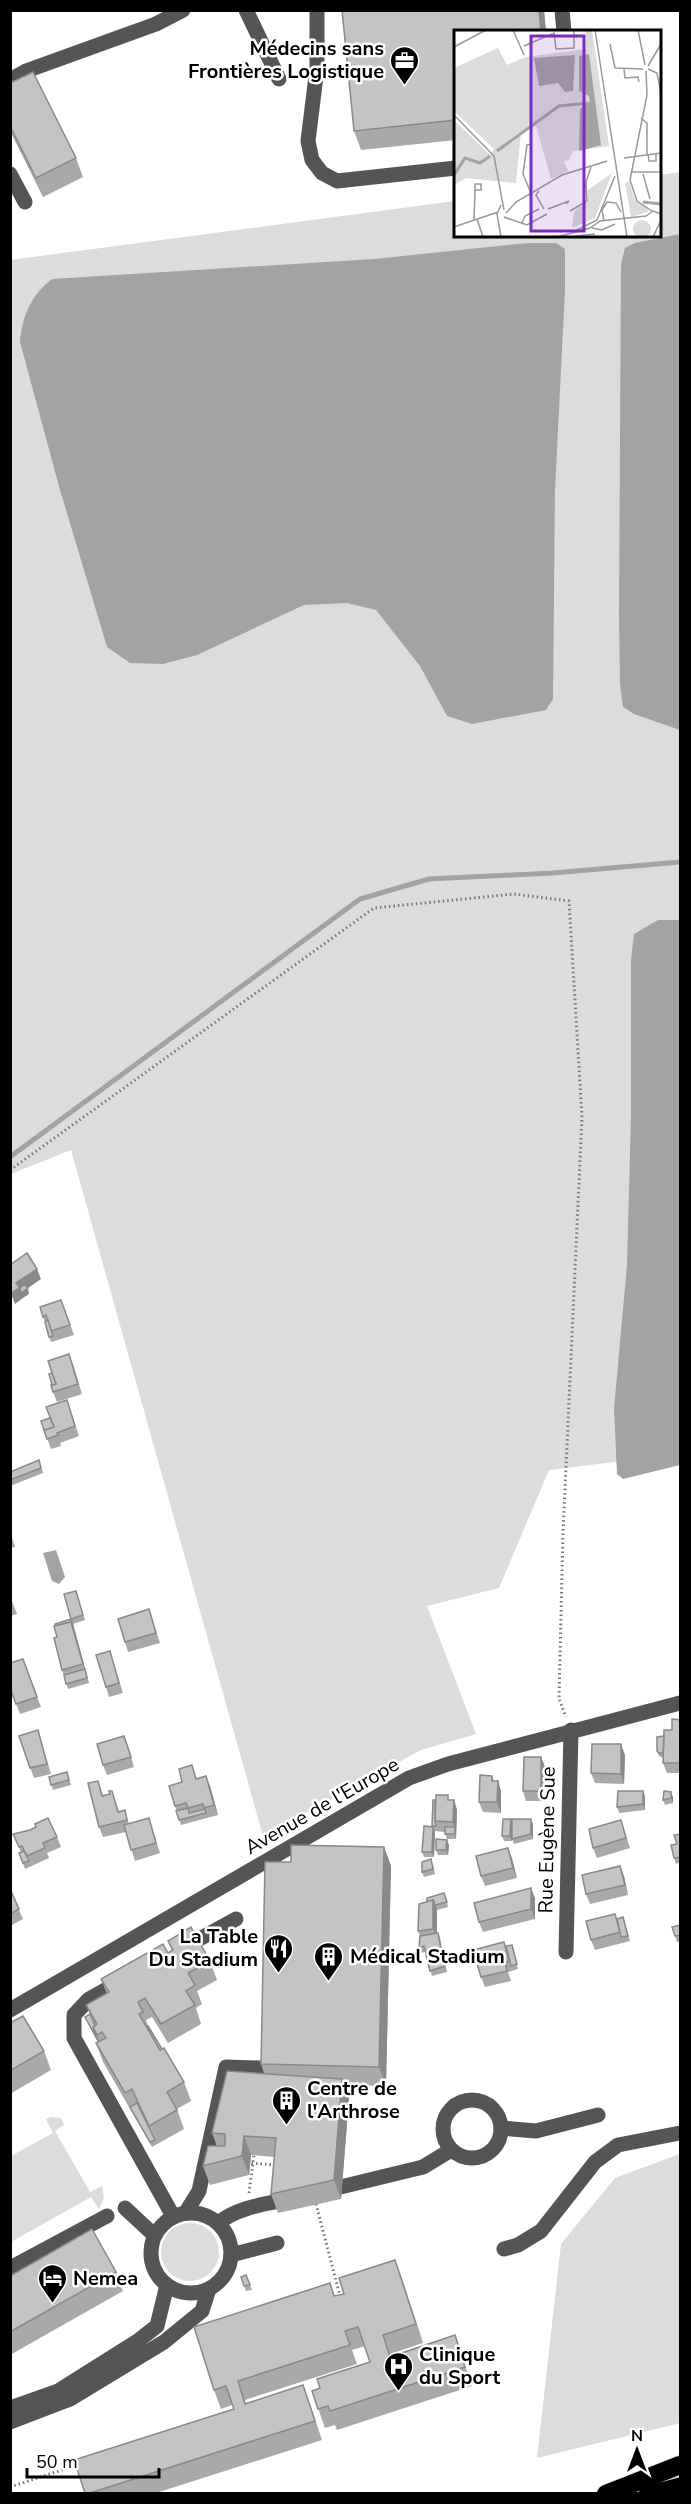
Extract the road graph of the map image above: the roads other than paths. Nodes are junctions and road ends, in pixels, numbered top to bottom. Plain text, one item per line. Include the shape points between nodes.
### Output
1 (183, 10) edge
2 (246, 10) edge
3 (317, 10) edge
4 (562, 10) edge
5 (564, 30) edge
6 (12, 76) edge
7 (279, 79) dead end
8 (454, 168) edge
9 (10, 174) edge
10 (25, 202) dead end
11 (681, 1702) edge
12 (571, 1730) junction
13 (236, 1919) dead end
14 (566, 1952) dead end
15 (162, 1959) edge
16 (142, 1970) edge
17 (10, 2010) edge
18 (260, 2068) edge
19 (598, 2115) dead end
20 (501, 2128) junction
21 (681, 2133) edge
22 (451, 2150) junction
23 (125, 2208) dead end
24 (180, 2214) junction
25 (107, 2216) dead end
26 (218, 2223) junction
27 (154, 2235) junction
28 (277, 2243) dead end
29 (504, 2249) dead end
30 (231, 2255) junction
31 (10, 2268) edge
32 (167, 2285) junction
33 (209, 2289) junction
34 (10, 2408) edge
35 (10, 2422) edge
36 (681, 2465) edge
37 (681, 2485) edge
38 (606, 2493) edge
39 (646, 2493) edge

1 - 6 street via 156,24
2 - 7 street
3 - 8 street via 317,69 308,141 312,160 322,173 336,181
4 - 5 street
9 - 10 street
11 - 12 street, Avenue de l'Europe
12 - 14 street, Rue Eugène Sue
12 - 17 street, Avenue de l'Europe via 409,1778
13 - 15 street
16 - 24 street via 89,1999 74,2015 74,2038
18 - 24 street via 226,2067 199,2191
19 - 20 street via 536,2131
20 - 22 street via 497,2145 483,2156 466,2158
20 - 22 street via 488,2105 471,2100 462,2102 453,2107 443,2123
21 - 29 street via 618,2145 595,2163 541,2230
22 - 26 street via 423,2167 243,2209
23 - 27 street
24 - 26 street via 200,2213
24 - 27 street via 162,2224
25 - 31 street
26 - 30 street via 227,2234
27 - 32 street via 150,2249 153,2269
28 - 30 street
30 - 33 street via 228,2269
32 - 33 street via 183,2293
32 - 34 street via 157,2326 58,2391
33 - 35 street via 202,2311 164,2342 70,2399
36 - 38 highway
37 - 39 main road

